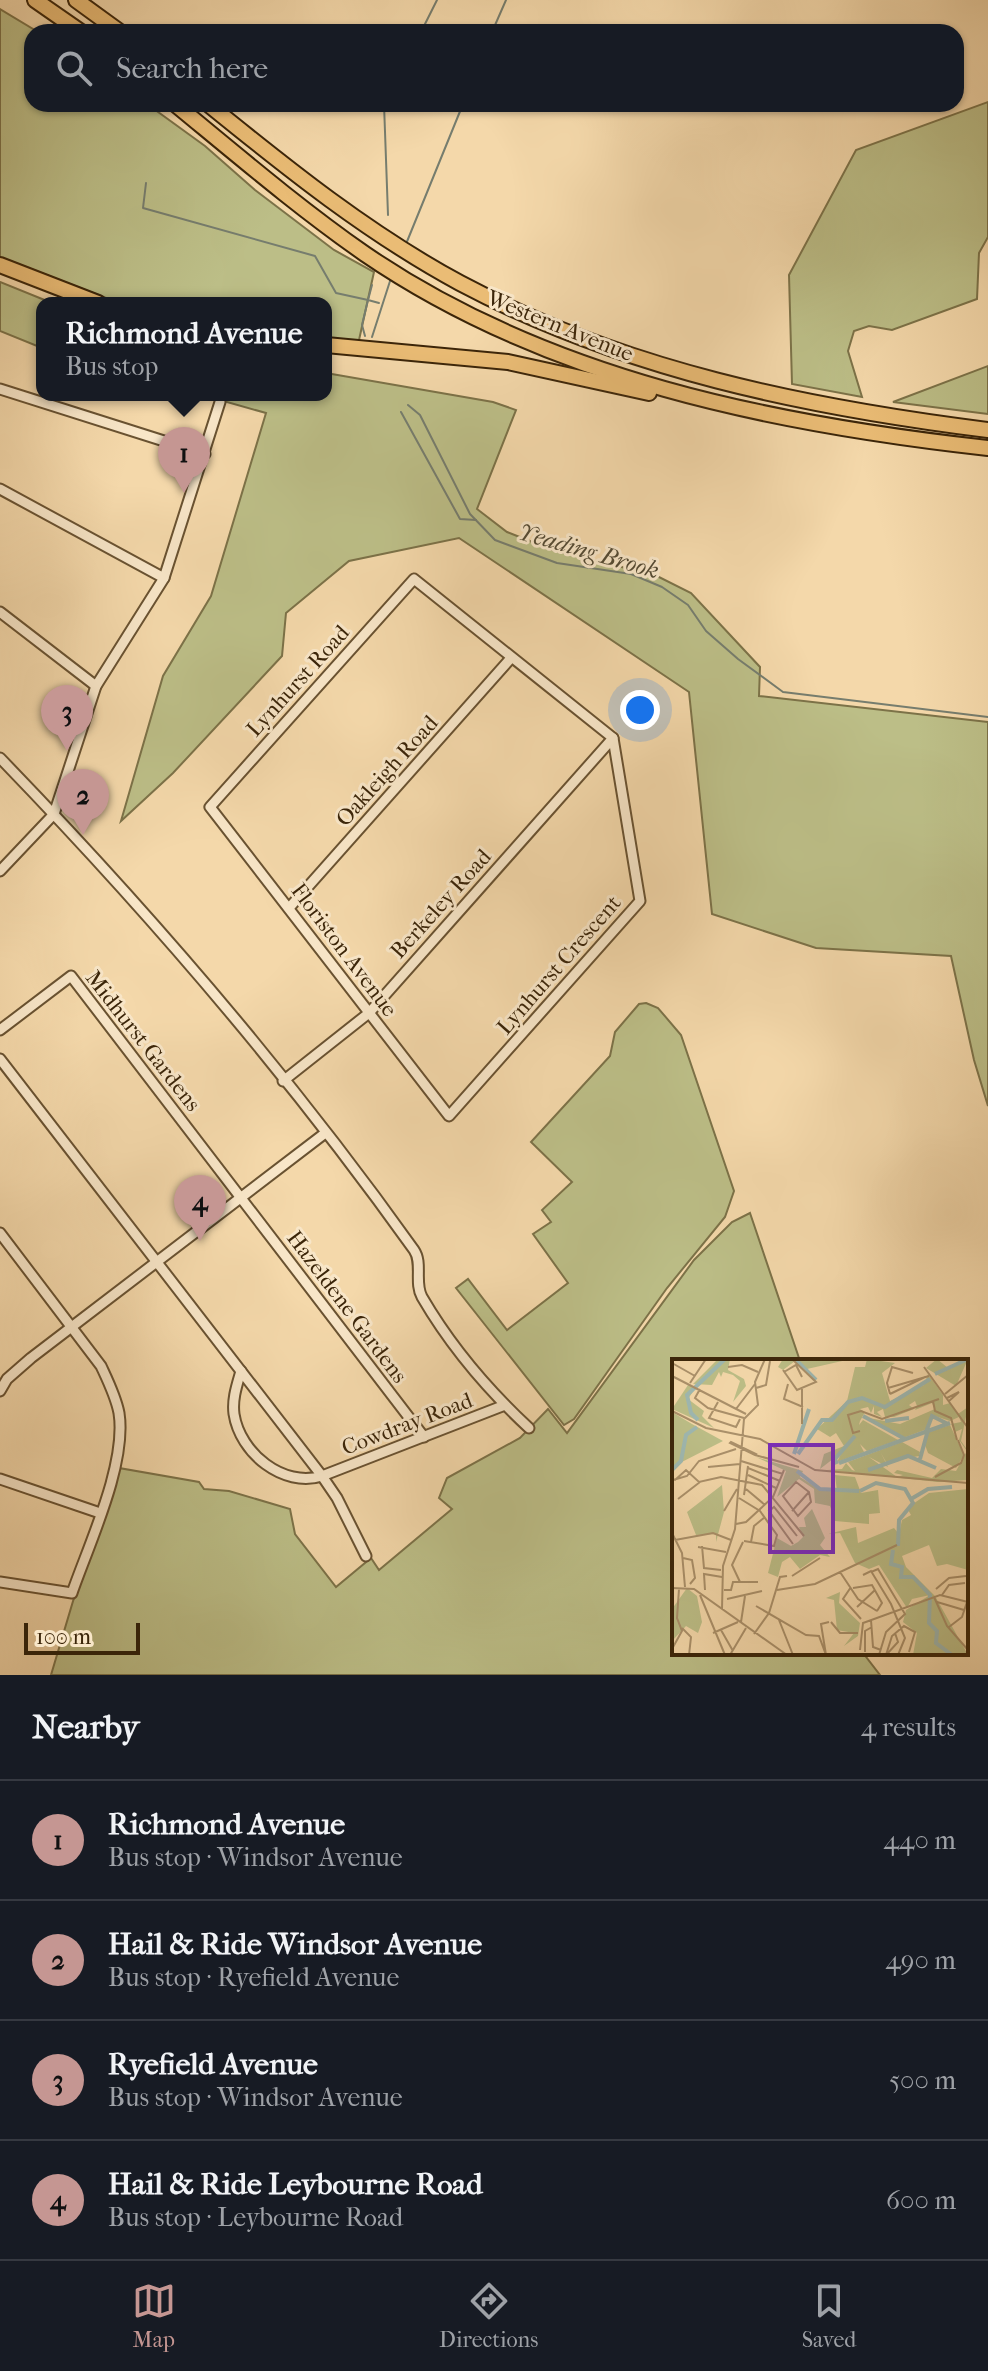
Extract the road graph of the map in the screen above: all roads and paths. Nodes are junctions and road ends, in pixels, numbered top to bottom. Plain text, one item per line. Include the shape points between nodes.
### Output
1 (35, 0) edge
2 (76, 0) edge
3 (85, 0) edge
4 (70, 24) edge
5 (108, 24) edge
6 (110, 24) edge
7 (185, 112) edge
8 (218, 112) edge
9 (0, 265) edge
10 (83, 297) edge
11 (332, 346) edge
12 (0, 389) edge
13 (36, 400) edge
14 (38, 401) edge
15 (220, 402) dead end
16 (798, 422) junction
17 (988, 430) edge
18 (988, 448) edge
19 (205, 454) junction
20 (0, 489) edge
21 (164, 578) junction
22 (0, 612) edge
23 (511, 658) junction
24 (96, 686) junction
25 (613, 738) junction
26 (0, 758) edge
27 (210, 807) joint
28 (54, 814) junction
29 (0, 871) edge
30 (289, 908) junction
31 (369, 1013) junction
32 (0, 1030) edge
33 (0, 1059) edge
34 (283, 1081) junction
35 (449, 1116) joint
36 (324, 1134) junction
37 (242, 1198) junction
38 (0, 1233) edge
39 (158, 1263) junction
40 (72, 1327) junction
41 (241, 1371) junction
42 (0, 1391) edge
43 (505, 1405) junction
44 (529, 1428) dead end
45 (424, 1437) junction
46 (322, 1476) junction
47 (0, 1479) edge
48 (100, 1513) junction
49 (366, 1556) dead end
50 (0, 1582) edge

1 - 4 highway
2 - 5 highway
3 - 6 highway
7 - 16 highway, Western Avenue via 366,254 481,320 639,381
8 - 17 highway, Western Avenue via 375,231 460,283 549,324 646,361 755,391
9 - 10 highway
11 - 16 highway via 508,362 719,410
12 - 13 street
14 - 19 street
15 - 19 street
16 - 18 highway, Western Avenue
19 - 21 street
20 - 21 street
21 - 24 street
22 - 24 street
23 - 25 street
23 - 27 street, Lynhurst Road via 414,579
23 - 30 street, Oakleigh Road
24 - 28 street
25 - 31 street, Berkeley Road
25 - 35 street, Lynhurst Crescent via 640,901
26 - 28 street
27 - 30 street, Floriston Avenue
28 - 29 street
28 - 34 street via 178,950
30 - 31 street, Floriston Avenue
31 - 34 street, Berkeley Road
31 - 35 street, Floriston Avenue
32 - 37 street, Midhurst Gardens via 71,976
33 - 39 street
34 - 36 street
36 - 37 street
36 - 43 street via 417,1255 419,1294
37 - 39 street
37 - 45 street, Hazeldene Gardens
38 - 40 street
39 - 40 street
39 - 41 street
40 - 42 street via 23,1365
40 - 48 street via 101,1366 119,1412 116,1455
41 - 46 street
41 - 46 street via 234,1415 251,1449 285,1475
43 - 44 street
43 - 45 street, Cowdray Road
45 - 46 street, Cowdray Road
46 - 49 street
47 - 48 street
48 - 50 street via 72,1593

